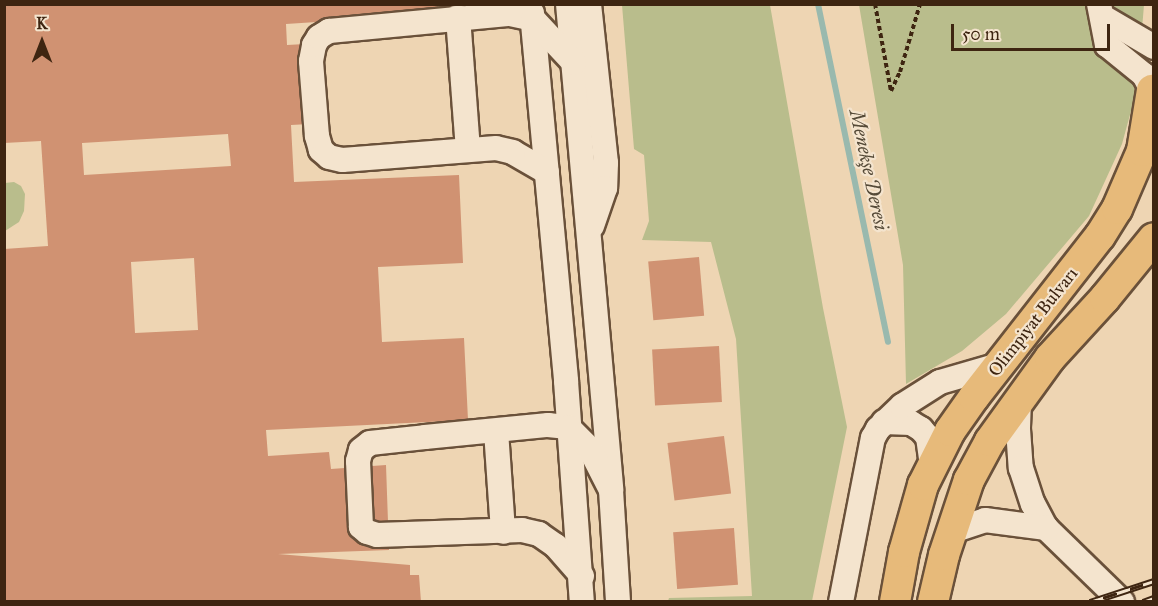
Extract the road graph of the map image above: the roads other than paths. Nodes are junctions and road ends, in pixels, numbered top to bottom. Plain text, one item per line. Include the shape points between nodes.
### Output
1 (568, 4) edge
2 (589, 4) edge
3 (1101, 11) edge
4 (532, 12) edge
5 (458, 17) junction
6 (1154, 47) edge
7 (574, 63) junction
8 (1153, 95) edge
9 (468, 150) junction
10 (547, 172) junction
11 (589, 234) junction
12 (1154, 238) edge
13 (999, 365) junction
14 (1019, 399) junction
15 (884, 422) junction
16 (568, 427) junction
17 (496, 430) junction
18 (932, 467) junction
19 (612, 490) junction
20 (1047, 528) junction
21 (952, 531) junction
22 (503, 532) junction
23 (582, 576) junction
24 (582, 602) edge
25 (618, 602) edge
26 (841, 602) edge
27 (895, 602) edge
28 (933, 602) edge
29 (1122, 602) edge

1 - 7 street
2 - 11 street via 606,163 604,188
3 - 6 street
3 - 8 street via 1107,45 1144,75
4 - 5 street
4 - 7 street
4 - 10 street
5 - 9 street
5 - 9 street via 329,32 314,45 311,62 317,136 321,150 329,157 342,160
7 - 11 street
8 - 13 main road, Olimpiyat Bulvarı via 1142,151 1117,208 1100,236
9 - 10 street via 496,148 513,152
10 - 16 street
11 - 19 street
12 - 14 main road, Olimpiyat Bulvarı
13 - 15 street via 940,382
13 - 18 main road, Olimpiyat Bulvarı via 950,431
14 - 20 street via 1021,468 1033,504
14 - 21 main road, Olimpiyat Bulvarı via 969,480
15 - 18 street via 911,423 921,429 928,437
15 - 26 street via 873,438
16 - 17 street
16 - 19 street via 590,448
16 - 23 street
17 - 22 street
17 - 22 street via 370,443 361,450 357,461 361,527 377,535
18 - 27 main road, Olimpiyat Bulvarı via 904,552
19 - 25 street
20 - 21 street via 985,520
20 - 29 street
21 - 28 main road, Olimpiyat Bulvarı
22 - 23 street via 522,530 539,534 556,546
23 - 24 street

